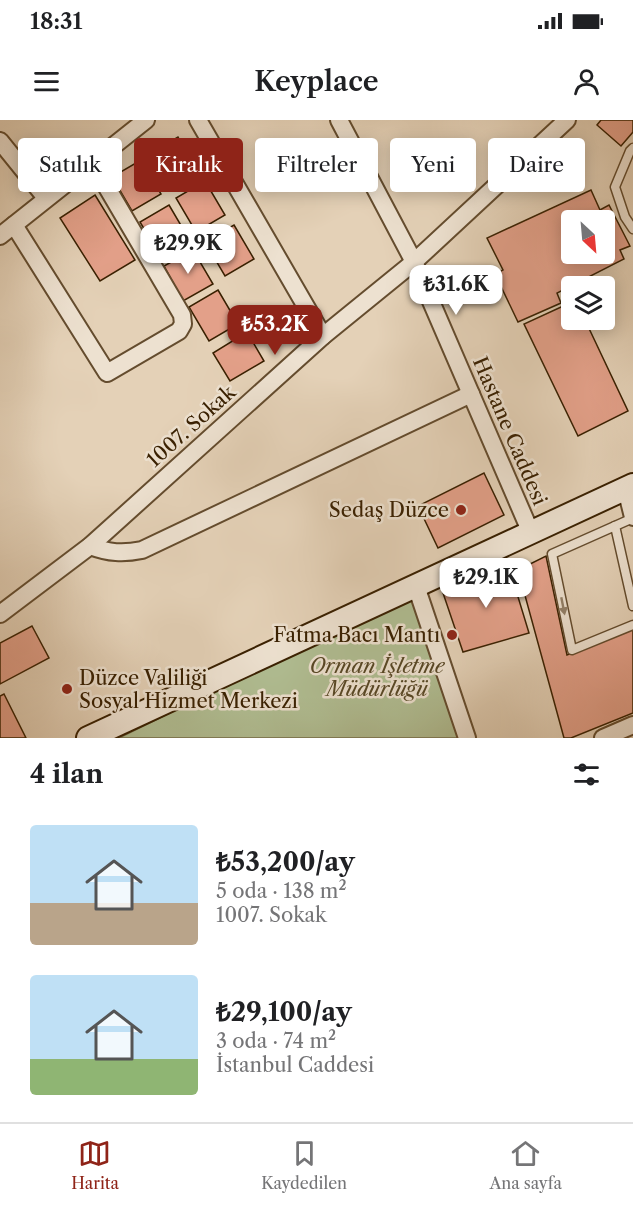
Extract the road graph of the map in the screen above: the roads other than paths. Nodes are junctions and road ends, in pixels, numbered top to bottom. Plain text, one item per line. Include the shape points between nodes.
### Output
1 (146, 120) edge
2 (198, 120) edge
3 (339, 120) edge
4 (567, 120) edge
5 (122, 139) edge
6 (2, 145) edge
7 (633, 148) edge
8 (54, 192) edge
9 (110, 192) edge
10 (46, 198) junction
11 (14, 225) junction
12 (633, 228) edge
13 (0, 236) edge
14 (414, 262) junction
15 (323, 336) junction
16 (471, 394) junction
17 (629, 487) edge
18 (633, 517) edge
19 (615, 526) junction
20 (531, 533) junction
21 (90, 546) junction
22 (416, 586) junction
23 (633, 606) edge
24 (0, 614) edge
25 (633, 625) edge
26 (633, 725) edge
27 (88, 738) edge
28 (467, 738) edge
29 (603, 738) edge

1 - 5 street
2 - 15 street
3 - 14 street, Hastane Caddesi
4 - 14 street, 1007. Sokak
6 - 10 street
7 - 12 lane via 615,187
8 - 10 street
9 - 11 street via 182,315 183,324 107,373
10 - 11 street
11 - 13 street
14 - 15 street, 1007. Sokak
14 - 16 street, Hastane Caddesi
15 - 21 street, 1007. Sokak
16 - 20 street, Hastane Caddesi
16 - 21 street via 142,550 117,554
17 - 18 street
17 - 20 main road
18 - 19 lane
19 - 23 lane
19 -> 25 lane via 552,554 572,650
20 - 22 main road
21 - 24 street, 1007. Sokak
22 - 27 main road
22 - 28 street
26 - 29 street

